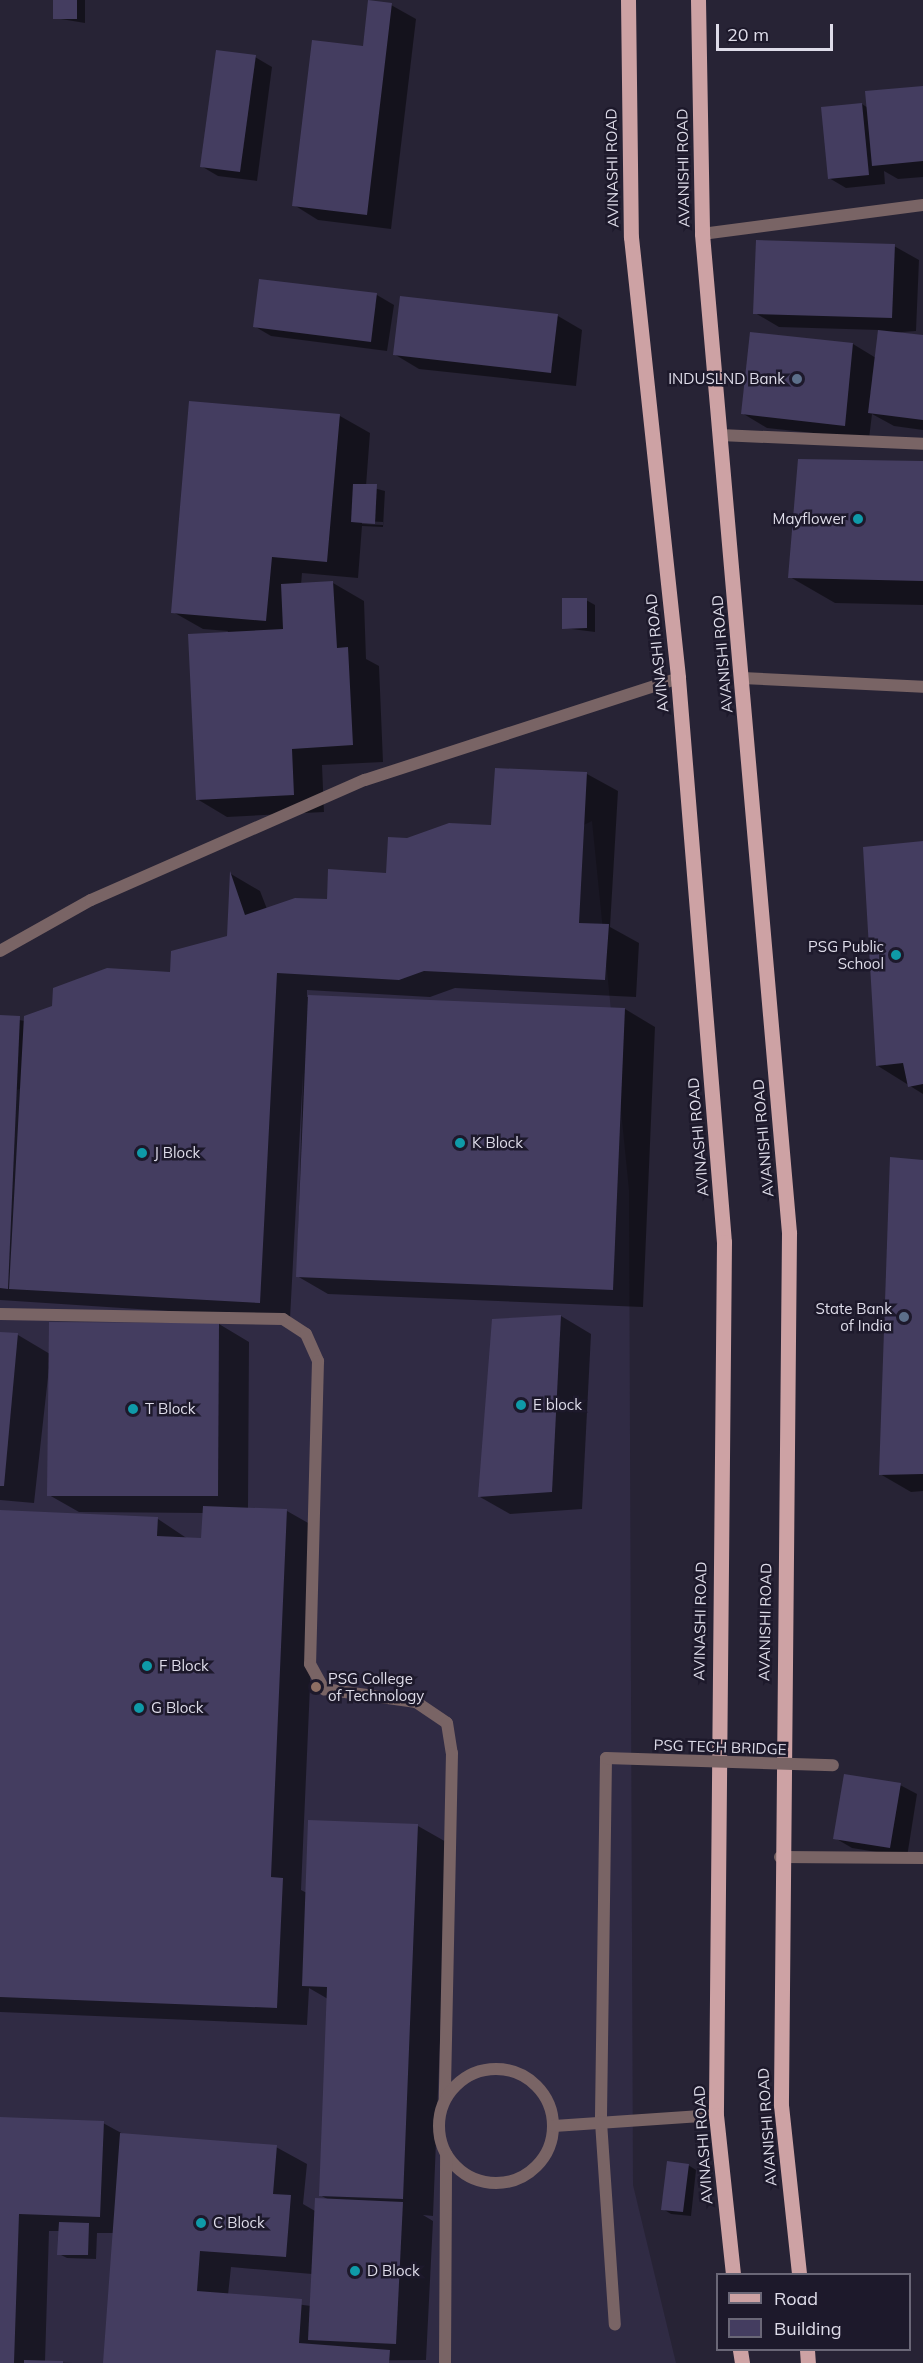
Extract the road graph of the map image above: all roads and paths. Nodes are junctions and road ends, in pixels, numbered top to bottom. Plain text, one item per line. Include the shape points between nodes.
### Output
1 (628, 0) edge
2 (698, 0) edge
3 (923, 205) edge
4 (702, 234) junction
5 (720, 435) junction
6 (923, 444) edge
7 (678, 678) junction
8 (742, 678) junction
9 (923, 687) edge
10 (0, 951) edge
11 (0, 1314) edge
12 (834, 1765) dead end
13 (780, 1857) junction
14 (923, 1858) edge
15 (445, 2099) junction
16 (716, 2115) junction
17 (601, 2122) junction
18 (554, 2126) junction
19 (446, 2154) junction
20 (733, 2273) edge
21 (799, 2273) edge
22 (615, 2325) dead end
23 (445, 2363) edge

1 - 7 main road, AVINASHI ROAD via 631,237
2 - 4 main road, AVANISHI ROAD
3 - 4 street
4 - 5 main road, AVANISHI ROAD
5 - 6 street
5 - 8 main road, AVANISHI ROAD
7 - 10 street via 365,780 92,900
7 - 16 main road, AVINASHI ROAD via 724,1242
8 - 9 street
8 - 13 main road, AVANISHI ROAD via 789,1233
11 - 15 street via 283,1319 306,1334 318,1361 310,1664 324,1689 416,1702 447,1724 452,1753
12 - 17 street, PSG TECH BRIDGE, bridge via 606,1758
13 - 14 street
13 - 21 main road, AVANISHI ROAD via 781,2105
15 - 18 street via 473,2073 511,2069 542,2090
15 - 19 street via 440,2136
16 - 17 street
16 - 20 main road, AVINASHI ROAD
17 - 18 street
17 - 22 street
18 - 19 street via 542,2161 511,2182 474,2179
19 - 23 street

